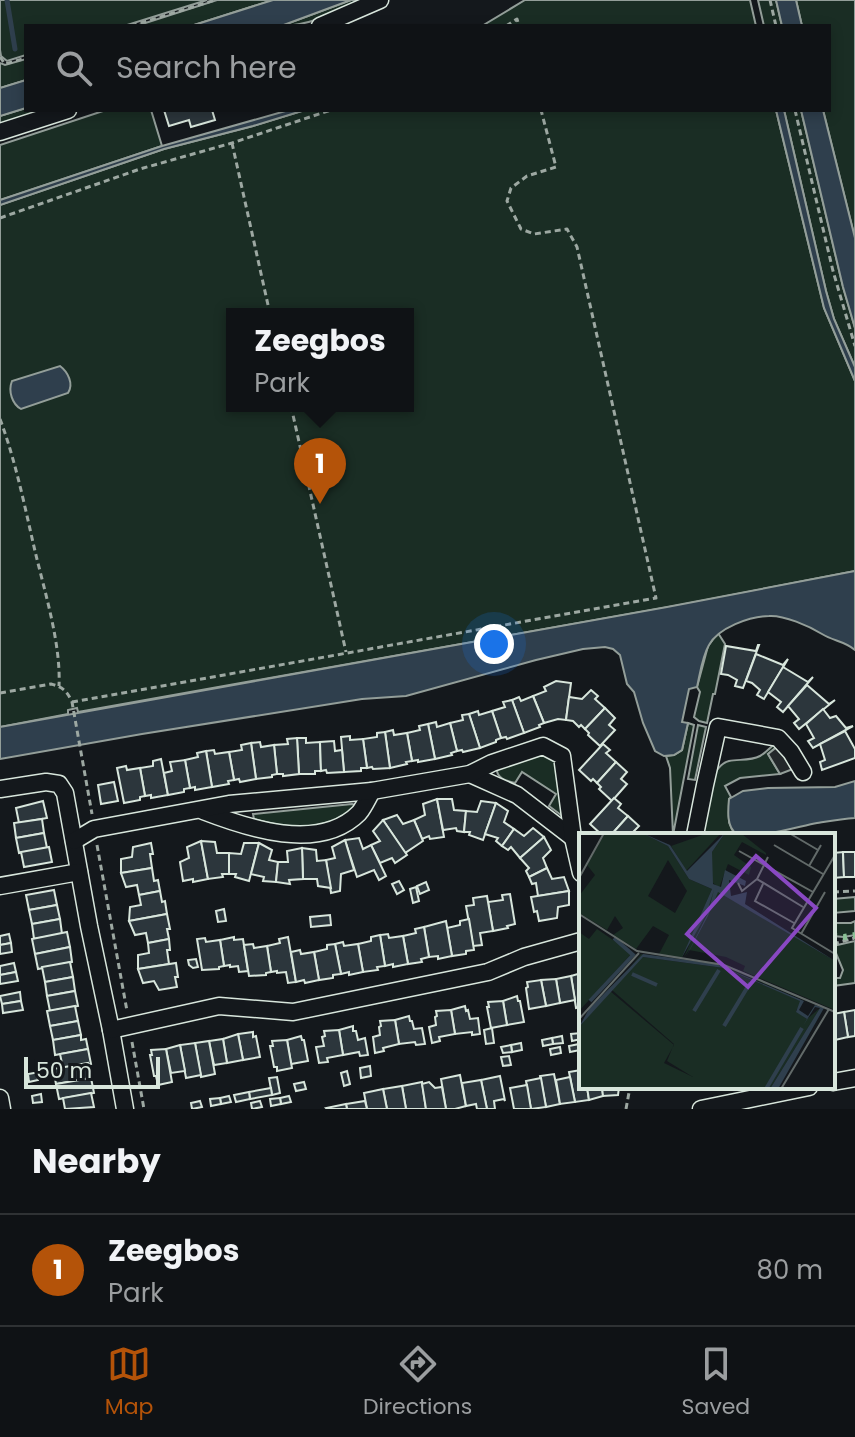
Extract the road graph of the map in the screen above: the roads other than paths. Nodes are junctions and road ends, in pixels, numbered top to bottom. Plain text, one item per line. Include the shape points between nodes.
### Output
1 (380, 0) edge
2 (325, 24) edge
3 (62, 112) edge
4 (0, 132) edge
5 (803, 772) dead end
6 (470, 774) junction
7 (0, 789) edge
8 (372, 791) junction
9 (201, 811) junction
10 (695, 833) edge
11 (573, 838) junction
12 (74, 841) junction
13 (579, 864) edge
14 (79, 872) junction
15 (0, 886) edge
16 (579, 942) edge
17 (111, 1030) junction
18 (855, 1078) edge
19 (835, 1082) edge
20 (796, 1089) edge
21 (0, 1098) edge
22 (734, 1099) edge
23 (2, 1109) edge
24 (125, 1109) edge
25 (701, 1109) edge

1 - 2 street
3 - 4 street
5 - 10 street via 778,738 718,727
6 - 8 street
6 - 11 street via 517,795
6 - 11 street via 543,746 562,756
7 - 12 street via 59,784
8 - 9 street
8 - 9 street via 360,812 335,829 313,834 268,833
9 - 12 street via 94,829
11 - 13 street
12 - 14 street
14 - 15 street
14 - 17 street
16 - 17 street via 488,972 293,1012 219,1006
17 - 24 street
18 - 19 street
20 - 22 street
21 - 23 street
22 - 25 street

